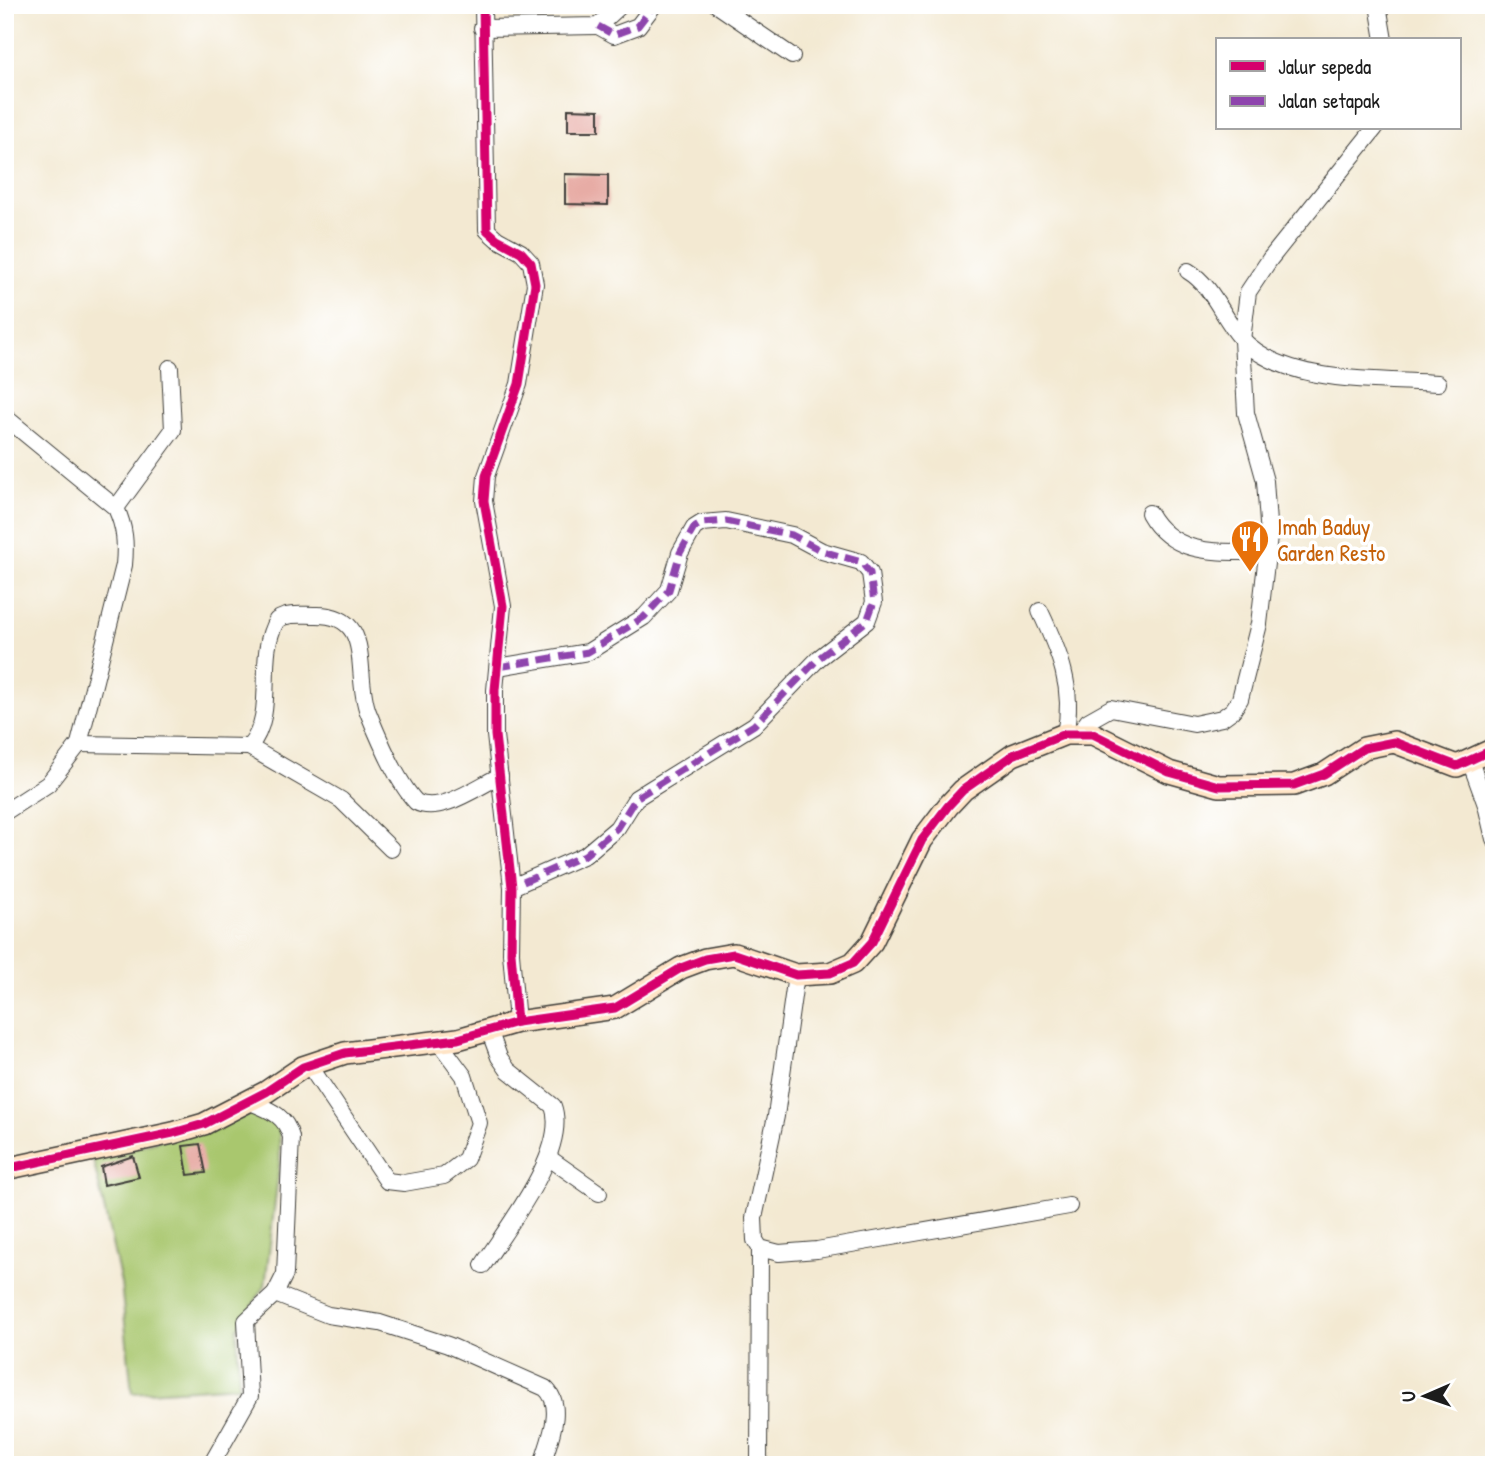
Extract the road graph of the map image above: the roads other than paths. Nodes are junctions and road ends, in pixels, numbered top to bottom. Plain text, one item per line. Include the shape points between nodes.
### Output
1 (483, 5) edge
2 (621, 5) edge
3 (654, 5) edge
4 (717, 5) edge
5 (1378, 5) edge
6 (598, 26) junction
7 (482, 28) junction
8 (1384, 38) edge
9 (792, 56) dead end
10 (1373, 130) edge
11 (1188, 271) dead end
12 (1242, 340) junction
13 (170, 368) dead end
14 (1438, 383) dead end
15 (5, 417) edge
16 (116, 508) junction
17 (1149, 513) dead end
18 (1268, 552) junction
19 (1040, 611) dead end
20 (498, 667) junction
21 (1073, 733) junction
22 (79, 744) junction
23 (248, 747) junction
24 (1494, 750) edge
25 (1469, 761) junction
26 (500, 776) junction
27 (5, 813) edge
28 (1494, 839) edge
29 (391, 849) dead end
30 (512, 887) junction
31 (796, 975) junction
32 (517, 1022) junction
33 (489, 1030) junction
34 (438, 1041) junction
35 (309, 1065) junction
36 (248, 1101) junction
37 (550, 1158) junction
38 (5, 1169) edge
39 (599, 1193) dead end
40 (1069, 1206) dead end
41 (760, 1248) junction
42 (483, 1265) dead end
43 (275, 1294) junction
44 (211, 1465) edge
45 (542, 1465) edge
46 (759, 1465) edge

1 - 7 street
2 - 6 street
3 - 6 street via 629,32 614,35
4 - 9 street
5 - 8 street
6 - 7 street
7 - 20 street via 487,230 522,252 531,263 535,284 519,384 486,476 486,522 503,606
10 - 12 street via 1251,284
11 - 12 street via 1203,283
12 - 14 street via 1302,372
12 - 18 street via 1246,413 1265,481
13 - 16 street via 173,430
15 - 16 street
16 - 22 street via 124,525 124,565
17 - 18 street via 1158,529 1179,544
18 - 21 street via 1248,677 1233,710 1222,718 1195,724 1111,708
19 - 21 street via 1064,667
20 - 26 street via 495,734
20 - 30 street via 588,652 620,635 668,590 680,553 702,523 726,522 792,535 822,551 861,562 870,573 874,603 867,621 819,658 754,725 636,798 617,828 585,855
21 - 25 street via 1115,743 1190,780 1219,786 1294,785 1324,774 1364,748 1394,742 1452,765
21 - 31 street via 1013,755 947,806 922,840 862,957 830,973
22 - 23 street
22 - 27 street via 48,784
23 - 26 street via 263,721 271,636 277,620 288,615 330,615 342,619 356,640 368,713 416,802 428,806 446,802
23 - 29 street via 341,800
24 - 25 street
25 - 28 street
26 - 30 street
30 - 32 street
31 - 32 street via 746,957 721,955 681,968 615,1008
31 - 41 street via 776,1115 754,1218 755,1241
32 - 33 street
33 - 34 street
33 - 37 street via 508,1070 553,1106 556,1130
34 - 35 street via 345,1053
34 - 35 street via 464,1076 479,1123 466,1159 444,1176 426,1180 387,1181
35 - 36 street
36 - 38 street via 204,1124 173,1133
36 - 43 street via 278,1114 291,1137 286,1261
37 - 39 street
37 - 42 street
40 - 41 street via 817,1250 779,1253
41 - 46 street
43 - 44 street via 246,1321 250,1395
43 - 45 street via 320,1313 380,1322 438,1341 545,1388 554,1399 555,1414

